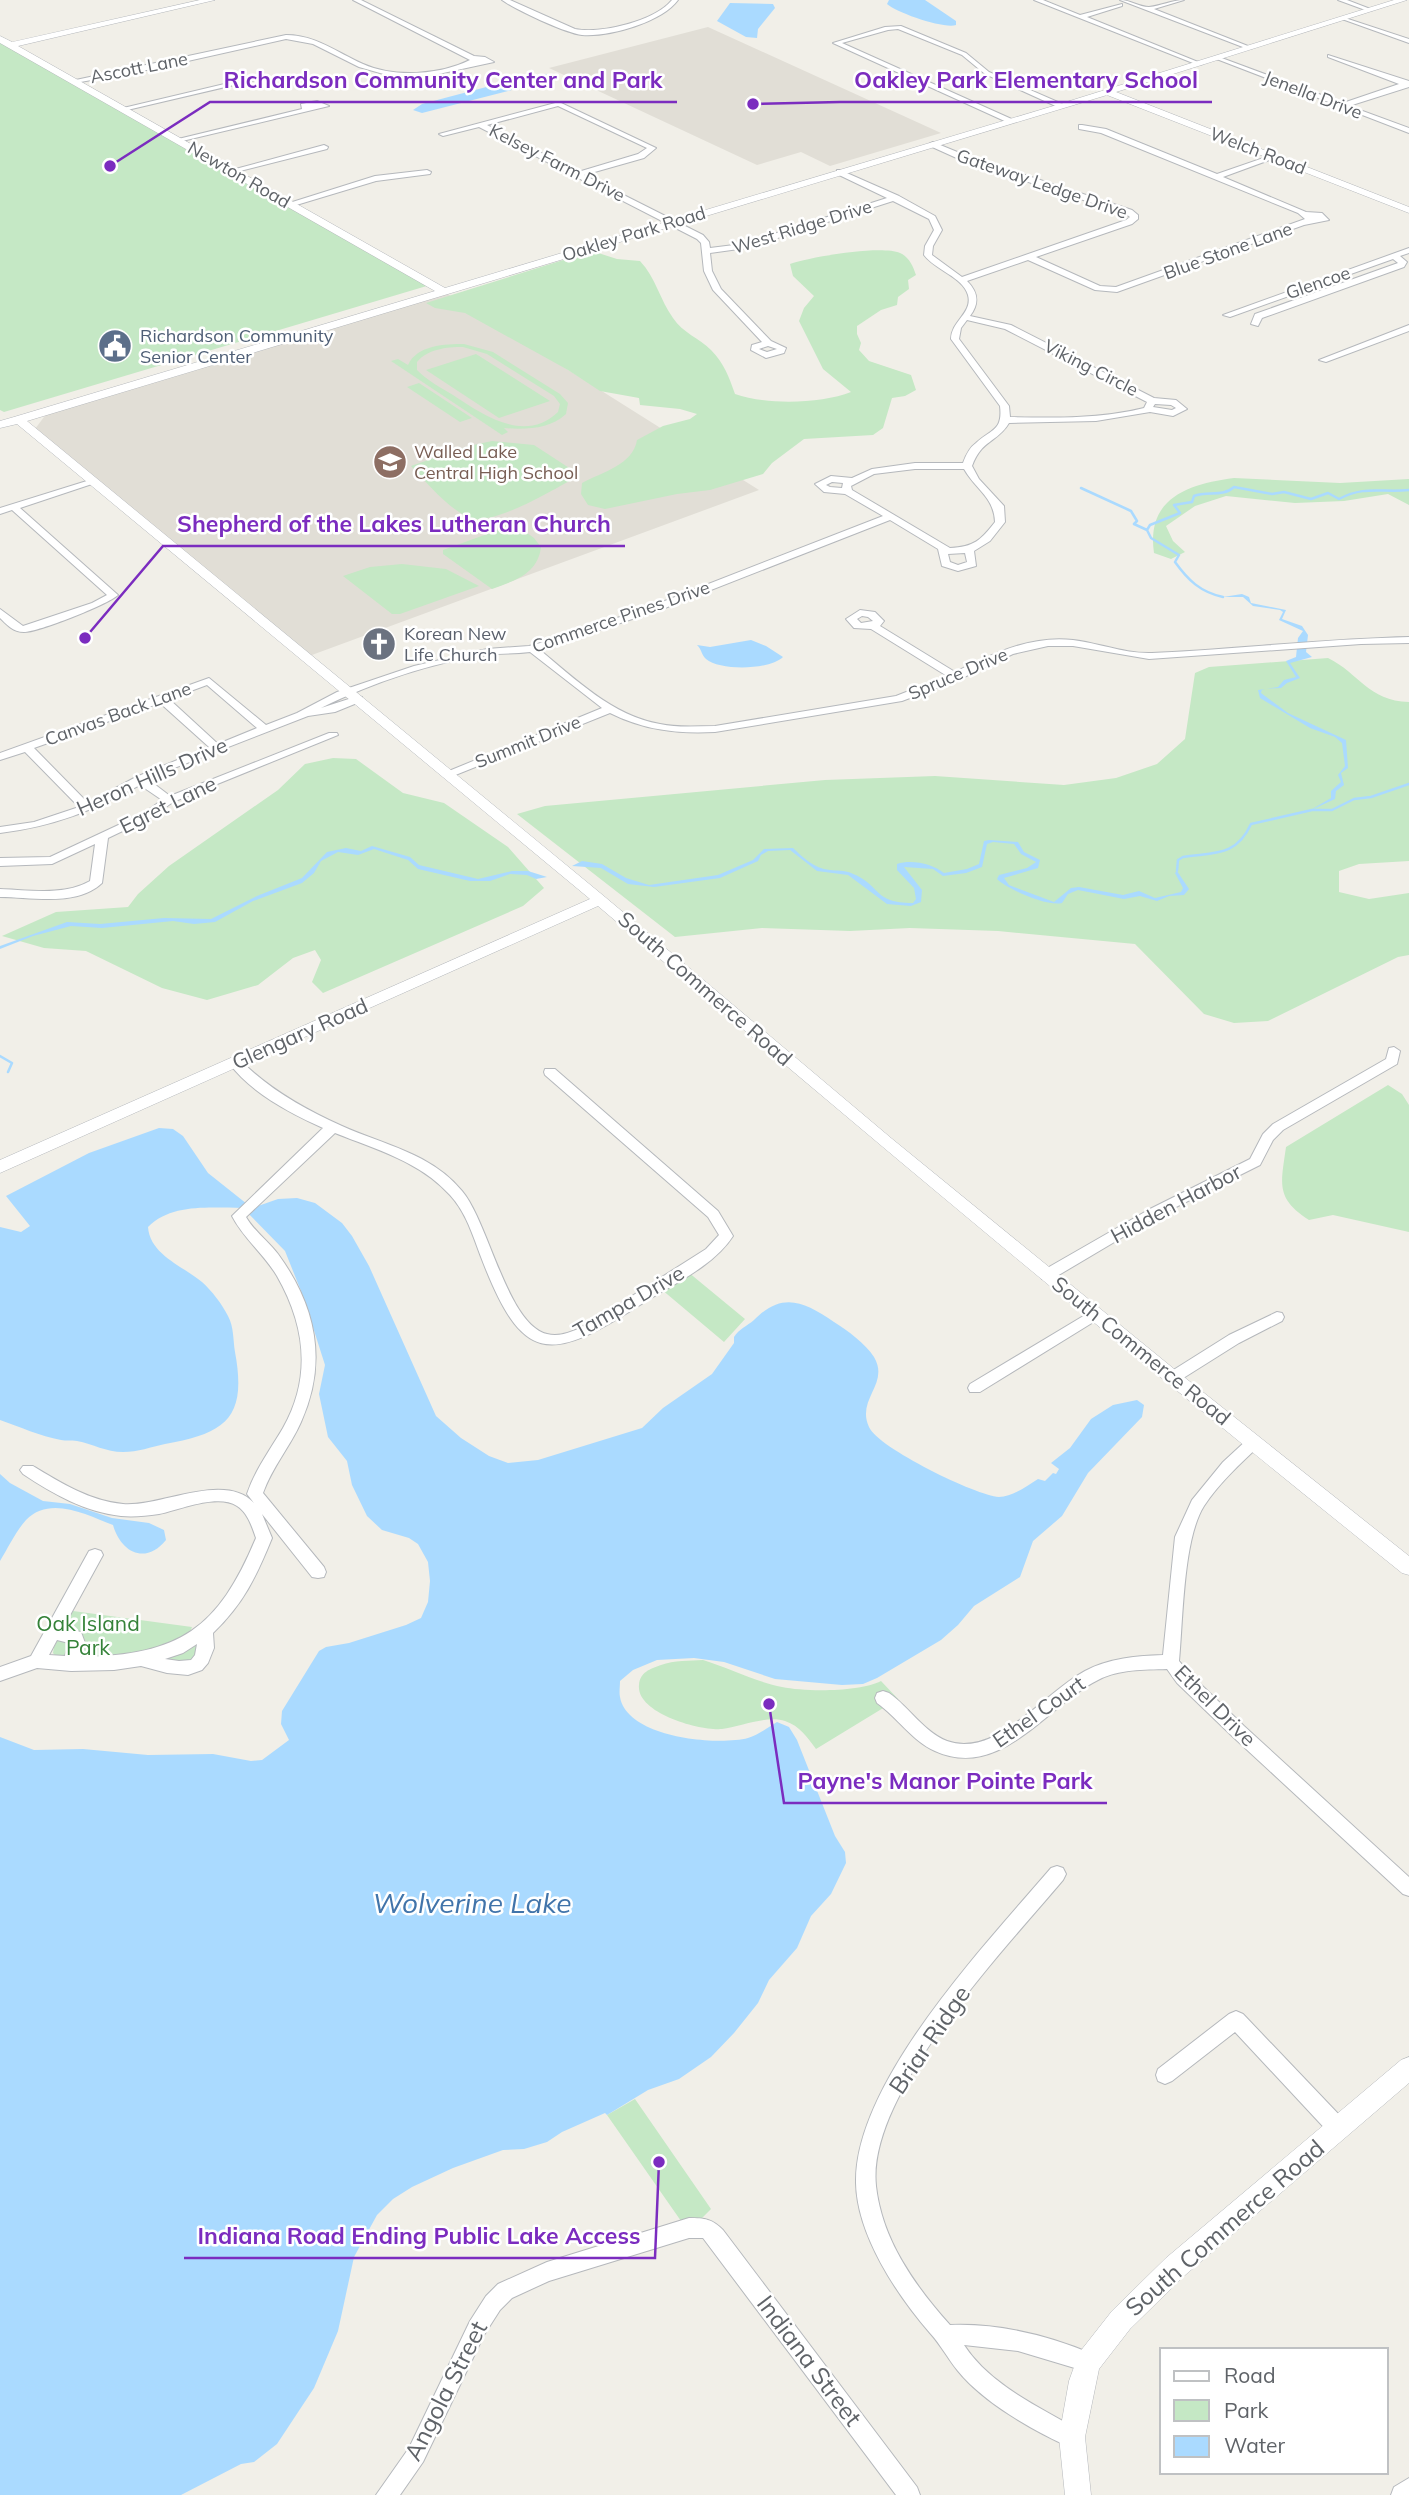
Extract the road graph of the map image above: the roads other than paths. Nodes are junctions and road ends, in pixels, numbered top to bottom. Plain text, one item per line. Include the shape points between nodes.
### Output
1 (211, 0) edge
2 (356, 0) edge
3 (505, 0) edge
4 (675, 0) edge
5 (1037, 0) edge
6 (1181, 0) edge
7 (1341, 0) edge
8 (1403, 0) edge
9 (1122, 3) edge
10 (1147, 9) junction
11 (1370, 10) junction
12 (1080, 17) junction
13 (1344, 18) junction
14 (0, 39) edge
15 (1409, 41) edge
16 (10, 46) junction
17 (1250, 48) junction
18 (1330, 56) dead end
19 (1217, 58) junction
20 (1200, 64) junction
21 (262, 77) dead end
22 (75, 81) junction
23 (1408, 84) edge
24 (1107, 93) junction
25 (1063, 106) junction
26 (1342, 106) junction
27 (123, 109) junction
28 (306, 109) dead end
29 (1012, 121) junction
30 (479, 124) junction
31 (1082, 127) dead end
32 (1409, 131) edge
33 (443, 134) dead end
34 (178, 140) junction
35 (933, 144) junction
36 (324, 147) dead end
37 (1272, 156) junction
38 (232, 171) junction
39 (427, 172) dead end
40 (841, 172) junction
41 (579, 174) junction
42 (1216, 177) junction
43 (896, 198) junction
44 (290, 204) junction
45 (1409, 210) edge
46 (673, 222) junction
47 (1409, 250) edge
48 (706, 251) junction
49 (1395, 256) junction
50 (1031, 258) junction
51 (962, 281) junction
52 (442, 291) junction
53 (1227, 315) dead end
54 (964, 317) junction
55 (1255, 324) dead end
56 (1409, 328) edge
57 (768, 342) dead end
58 (1323, 360) dead end
59 (18, 419) junction
60 (1006, 420) junction
61 (0, 425) edge
62 (967, 466) junction
63 (851, 481) junction
64 (93, 482) junction
65 (847, 491) junction
66 (14, 507) junction
67 (0, 511) edge
68 (887, 517) junction
69 (942, 550) junction
70 (969, 550) junction
71 (0, 612) edge
72 (873, 626) dead end
73 (1409, 640) edge
74 (532, 649) junction
75 (956, 677) junction
76 (353, 696) junction
77 (161, 698) junction
78 (607, 709) junction
79 (264, 729) junction
80 (333, 735) dead end
81 (27, 747) junction
82 (216, 748) junction
83 (0, 757) edge
84 (448, 775) junction
85 (140, 779) junction
86 (169, 800) junction
87 (87, 808) junction
88 (0, 830) edge
89 (102, 837) junction
90 (0, 862) edge
91 (0, 893) edge
92 (600, 900) junction
93 (1394, 1051) dead end
94 (234, 1063) junction
95 (550, 1072) dead end
96 (333, 1128) junction
97 (0, 1167) edge
98 (1047, 1275) junction
99 (1095, 1314) junction
100 (1277, 1317) dead end
101 (1172, 1378) junction
102 (975, 1388) dead end
103 (1254, 1442) junction
104 (28, 1470) dead end
105 (260, 1512) junction
106 (95, 1555) dead end
107 (1409, 1567) edge
108 (318, 1572) dead end
109 (54, 1633) junction
110 (205, 1633) junction
111 (144, 1660) junction
112 (37, 1661) junction
113 (1171, 1662) junction
114 (71, 1664) junction
115 (0, 1674) edge
116 (883, 1698) dead end
117 (1056, 1874) dead end
118 (1409, 1888) edge
119 (1409, 2068) edge
120 (1164, 2076) dead end
121 (1338, 2128) junction
122 (707, 2228) joint
123 (947, 2335) junction
124 (1088, 2362) junction
125 (1072, 2437) junction
126 (1409, 2489) edge
127 (387, 2495) edge
128 (909, 2495) edge
129 (1078, 2495) edge
130 (1402, 2495) edge

1 - 16 street
2 - 22 street, Ascott Lane via 471,61 415,74 374,70 306,38 286,37
3 - 4 street via 573,31 576,37 650,18 671,8
5 - 12 street
6 - 10 street
7 - 11 street
8 - 11 street, Oakley Park Road
9 - 10 street
9 - 12 street
10 - 17 street
11 - 13 street, Oakley Park Road
12 - 20 street
13 - 15 street
13 - 17 street, Oakley Park Road
14 - 16 street, Newton Road
16 - 22 street, Newton Road
17 - 19 street, Oakley Park Road
18 - 23 street
19 - 20 street, Oakley Park Road
19 - 26 street, Jenella Drive
20 - 24 street, Oakley Park Road
21 - 27 street
22 - 27 street, Newton Road
23 - 26 street
24 - 25 street, Oakley Park Road
24 - 37 street, Welch Road
25 - 29 street, Oakley Park Road
25 - 29 street via 987,73 964,54 902,28 887,27 836,43
26 - 32 street, Jenella Drive
27 - 34 street, Newton Road
28 - 34 street
29 - 35 street, Oakley Park Road
30 - 33 street
30 - 41 street, Kelsey Farm Drive
30 - 41 street via 559,104 652,148 641,156
31 - 42 street, Blue Stone Lane via 1103,131
34 - 38 street, Newton Road
35 - 40 street, Oakley Park Road
35 - 50 street, Gateway Ledge Drive via 1134,214 1129,222
36 - 38 street
37 - 42 street
37 - 45 street, Welch Road
38 - 44 street, Newton Road
39 - 44 street via 372,181
40 - 43 street
40 - 46 street, Oakley Park Road
41 - 46 street, Kelsey Farm Drive
42 - 50 street, Blue Stone Lane via 1306,218 1117,289 1098,288
43 - 48 street, West Ridge Drive via 743,246
43 - 51 street via 934,221 938,230 928,255
44 - 52 street, Newton Road
46 - 48 street, Kelsey Farm Drive via 700,237
46 - 52 street, Oakley Park Road
47 - 49 street, Glencoe
48 - 57 street via 716,290
49 - 53 street, Glencoe
49 - 55 street via 1403,262 1396,267 1258,316
50 - 51 street, Gateway Ledge Drive
51 - 54 street via 973,299
52 - 59 street, Oakley Park Road
54 - 60 street via 955,329 956,342 1004,406
54 - 60 street, Viking Circle via 1008,327 1150,405 1131,414
56 - 58 street
59 - 61 street
59 - 64 street, South Commerce Road
60 - 62 street via 975,448
62 - 63 street via 904,466
62 - 70 street via 994,497 1000,516 993,533
63 - 65 street
63 - 65 street via 831,479 820,484 827,490
64 - 66 street
64 - 76 street, South Commerce Road
65 - 68 street
66 - 67 street
66 - 71 street via 113,595 23,629
68 - 69 street
68 - 74 street, Commerce Pines Drive via 661,606
69 - 70 street
69 - 70 street via 946,564 958,568 972,564
72 - 75 street
73 - 75 street, Spruce Drive via 1144,656 1046,643 1015,650
74 - 76 street, Commerce Pines Drive via 455,659
74 - 78 street, Spruce Drive
75 - 78 street, Spruce Drive via 886,702 704,730 650,726
76 - 79 street, Heron Hills Drive via 331,710
76 - 84 street, South Commerce Road
77 - 79 street, Canvas Back Lane via 209,681
77 - 81 street, Canvas Back Lane
77 - 82 street
78 - 84 street, Summit Drive
79 - 82 street, Heron Hills Drive
80 - 86 street, Egret Lane
81 - 83 street, Canvas Back Lane
81 - 87 street
82 - 85 street, Heron Hills Drive
84 - 92 street, South Commerce Road
85 - 86 street
85 - 87 street, Heron Hills Drive
86 - 89 street, Egret Lane
87 - 88 street, Heron Hills Drive via 36,825
89 - 90 street, Egret Lane via 52,860
89 - 91 street via 96,883 86,890 73,894
92 - 94 street, Glengary Road
92 - 98 street, South Commerce Road
93 - 98 street, Hidden Harbor via 1392,1061 1278,1127 1255,1162 1155,1212
94 - 96 street, Tampa Drive via 284,1102
94 - 97 street, Glengary Road
95 - 96 street, Tampa Drive via 713,1214 726,1236 711,1253 573,1337 541,1338 526,1329 509,1305 459,1195 434,1172 392,1147
96 - 105 street via 239,1216 282,1271 310,1349 296,1417 254,1494
98 - 99 street, South Commerce Road
99 - 101 street, South Commerce Road
99 - 102 street
100 - 101 street
101 - 103 street, South Commerce Road
103 - 107 street, South Commerce Road
103 - 113 street, Ethel Drive via 1197,1504 1183,1537
104 - 105 street via 81,1501 108,1507 137,1511 223,1493
105 - 108 street
105 - 110 street via 264,1538 259,1553 223,1614
106 - 109 street
109 - 112 street
109 - 114 street via 75,1637
110 - 111 street
110 - 111 street via 204,1658 194,1667 178,1670
111 - 114 street
112 - 114 street
112 - 115 street
113 - 116 street, Ethel Court via 1130,1664 1091,1675 1001,1742 979,1751 958,1753 939,1746
113 - 118 street, Ethel Drive via 1238,1731
117 - 123 street, Briar Ridge via 937,2020 898,2077 872,2142 866,2182 877,2233 900,2278
119 - 121 street, South Commerce Road
120 - 121 street via 1236,2020
121 - 124 street, South Commerce Road via 1145,2293
122 - 127 street, Angola Street via 689,2228 547,2272 505,2291 477,2328 416,2455
122 - 128 street, Indiana Street
123 - 124 street via 972,2333 1016,2340
123 - 125 street, Briar Ridge via 965,2364 1000,2398
124 - 125 street, South Commerce Road
125 - 129 street, South Commerce Road
126 - 130 street

